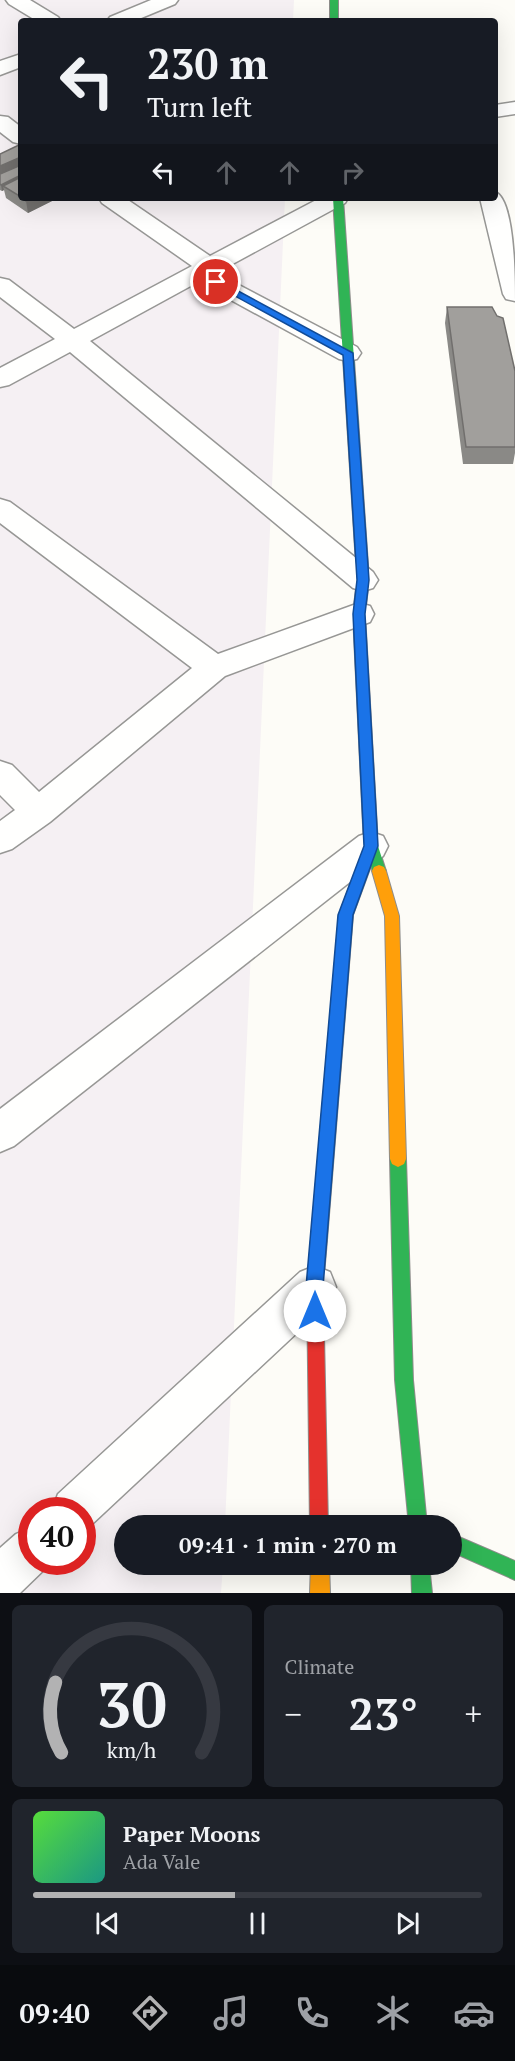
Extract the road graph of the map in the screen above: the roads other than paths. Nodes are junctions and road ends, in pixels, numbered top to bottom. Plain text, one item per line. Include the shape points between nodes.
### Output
1 (16, 0) edge
2 (168, 0) edge
3 (333, 0) edge
4 (46, 18) edge
5 (124, 18) edge
6 (334, 18) edge
7 (18, 61) edge
8 (0, 69) edge
9 (515, 108) edge
10 (498, 111) edge
11 (0, 122) edge
12 (18, 134) edge
13 (515, 189) edge
14 (498, 192) edge
15 (114, 201) edge
16 (331, 201) edge
17 (337, 201) edge
18 (492, 201) edge
19 (203, 268) junction
20 (0, 285) edge
21 (515, 294) edge
22 (72, 340) junction
23 (348, 353) junction
24 (0, 379) edge
25 (0, 509) edge
26 (363, 580) junction
27 (359, 614) junction
28 (214, 668) junction
29 (0, 774) edge
30 (38, 812) junction
31 (0, 839) edge
32 (371, 846) junction
33 (0, 1133) edge
34 (315, 1287) junction
35 (88, 1497) edge
36 (319, 1515) edge
37 (417, 1515) edge
38 (462, 1547) edge
39 (18, 1563) edge
40 (515, 1571) edge
41 (320, 1575) edge
42 (421, 1575) edge
43 (0, 1580) edge
44 (320, 1593) edge
45 (422, 1593) edge

1 - 4 street
2 - 5 street
3 - 6 street
7 - 8 street
9 - 10 street
11 - 12 street
13 - 14 street
15 - 19 street
16 - 19 street
17 - 23 street
18 - 21 street
19 - 22 street
19 - 23 street
20 - 22 street
22 - 24 street
22 - 26 street
23 - 26 street
25 - 28 street
26 - 27 street
27 - 28 street
27 - 32 street
28 - 30 street
29 - 30 street
30 - 31 street
32 - 33 street
32 - 34 street via 346,915
32 - 37 street via 393,916 405,1380
34 - 35 street
34 - 36 street
38 - 40 street
39 - 43 street
41 - 44 street
42 - 45 street

